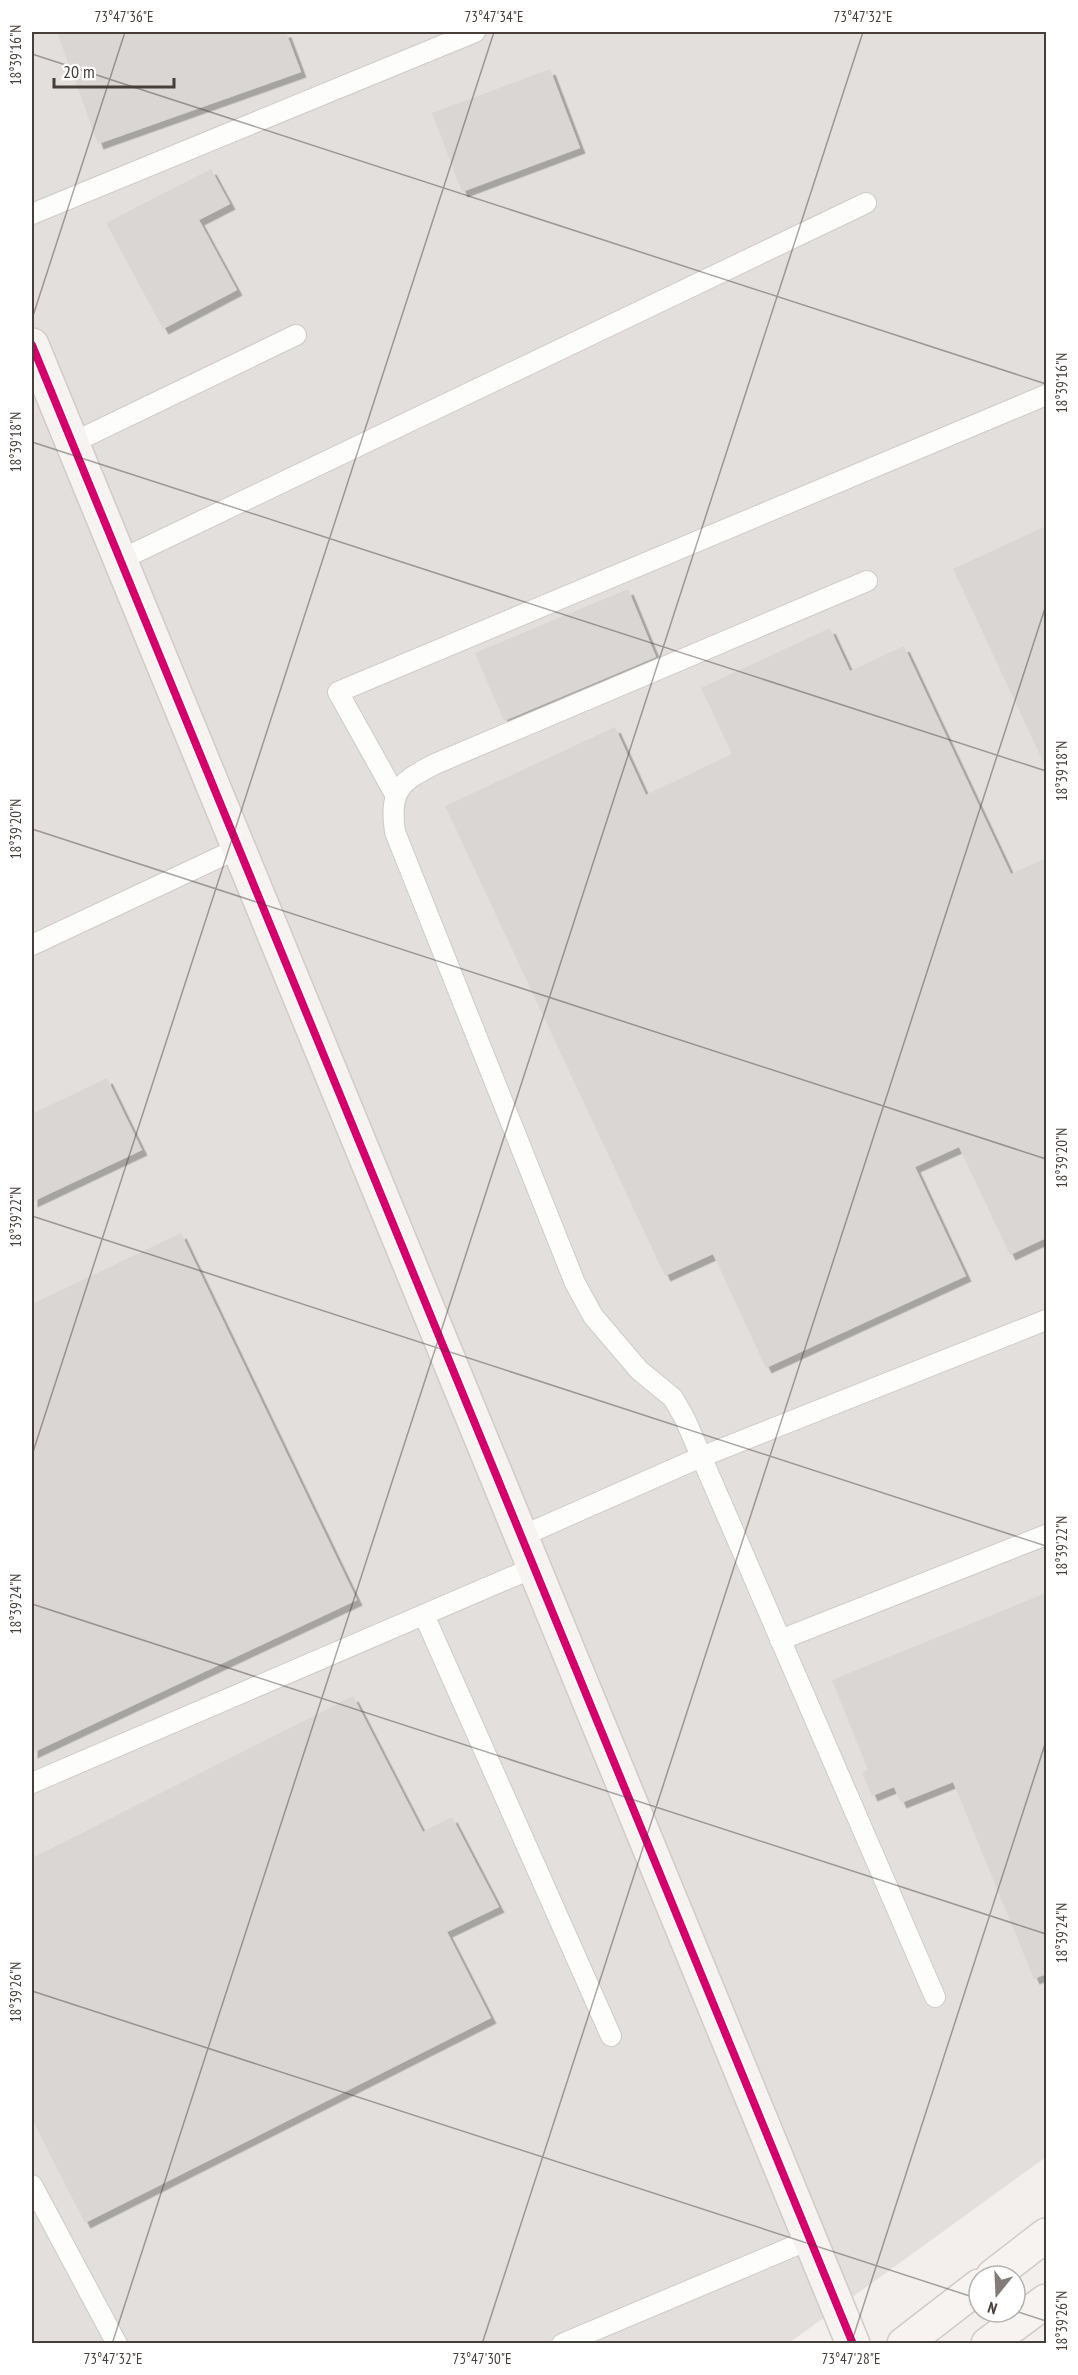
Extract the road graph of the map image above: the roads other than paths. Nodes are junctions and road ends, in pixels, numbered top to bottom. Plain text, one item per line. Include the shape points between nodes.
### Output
1 (475, 32) edge
2 (866, 203) dead end
3 (32, 214) edge
4 (296, 335) dead end
5 (32, 345) edge
6 (1047, 395) edge
7 (72, 443) junction
8 (120, 560) junction
9 (867, 581) dead end
10 (396, 796) junction
11 (238, 848) junction
12 (32, 945) edge
13 (1047, 1320) edge
14 (701, 1458) junction
15 (1047, 1535) edge
16 (522, 1536) junction
17 (535, 1568) junction
18 (424, 1615) junction
19 (780, 1640) junction
20 (32, 1783) edge
21 (935, 1997) dead end
22 (611, 2036) dead end
23 (32, 2184) edge
24 (1047, 2235) edge
25 (811, 2239) junction
26 (1009, 2264) edge
27 (967, 2295) edge
28 (1047, 2301) edge
29 (117, 2343) edge
30 (562, 2343) edge
31 (853, 2343) edge
32 (904, 2343) edge
33 (988, 2343) edge

1 - 3 lane
2 - 8 lane
4 - 7 lane
5 - 7 street
6 - 10 lane via 338,692
7 - 8 street
8 - 11 street
9 - 10 lane via 435,764 407,778
10 - 14 lane via 392,812 395,832 575,1283 593,1316 639,1370 673,1398
11 - 12 lane
11 - 16 street
13 - 14 lane
14 - 16 lane
14 - 19 lane
15 - 19 lane
16 - 17 street
17 - 18 lane
17 - 25 street
18 - 20 lane
18 - 22 lane
19 - 21 lane
23 - 29 lane
24 - 26 street
25 - 30 lane
25 - 31 street
27 - 32 street
28 - 33 street

